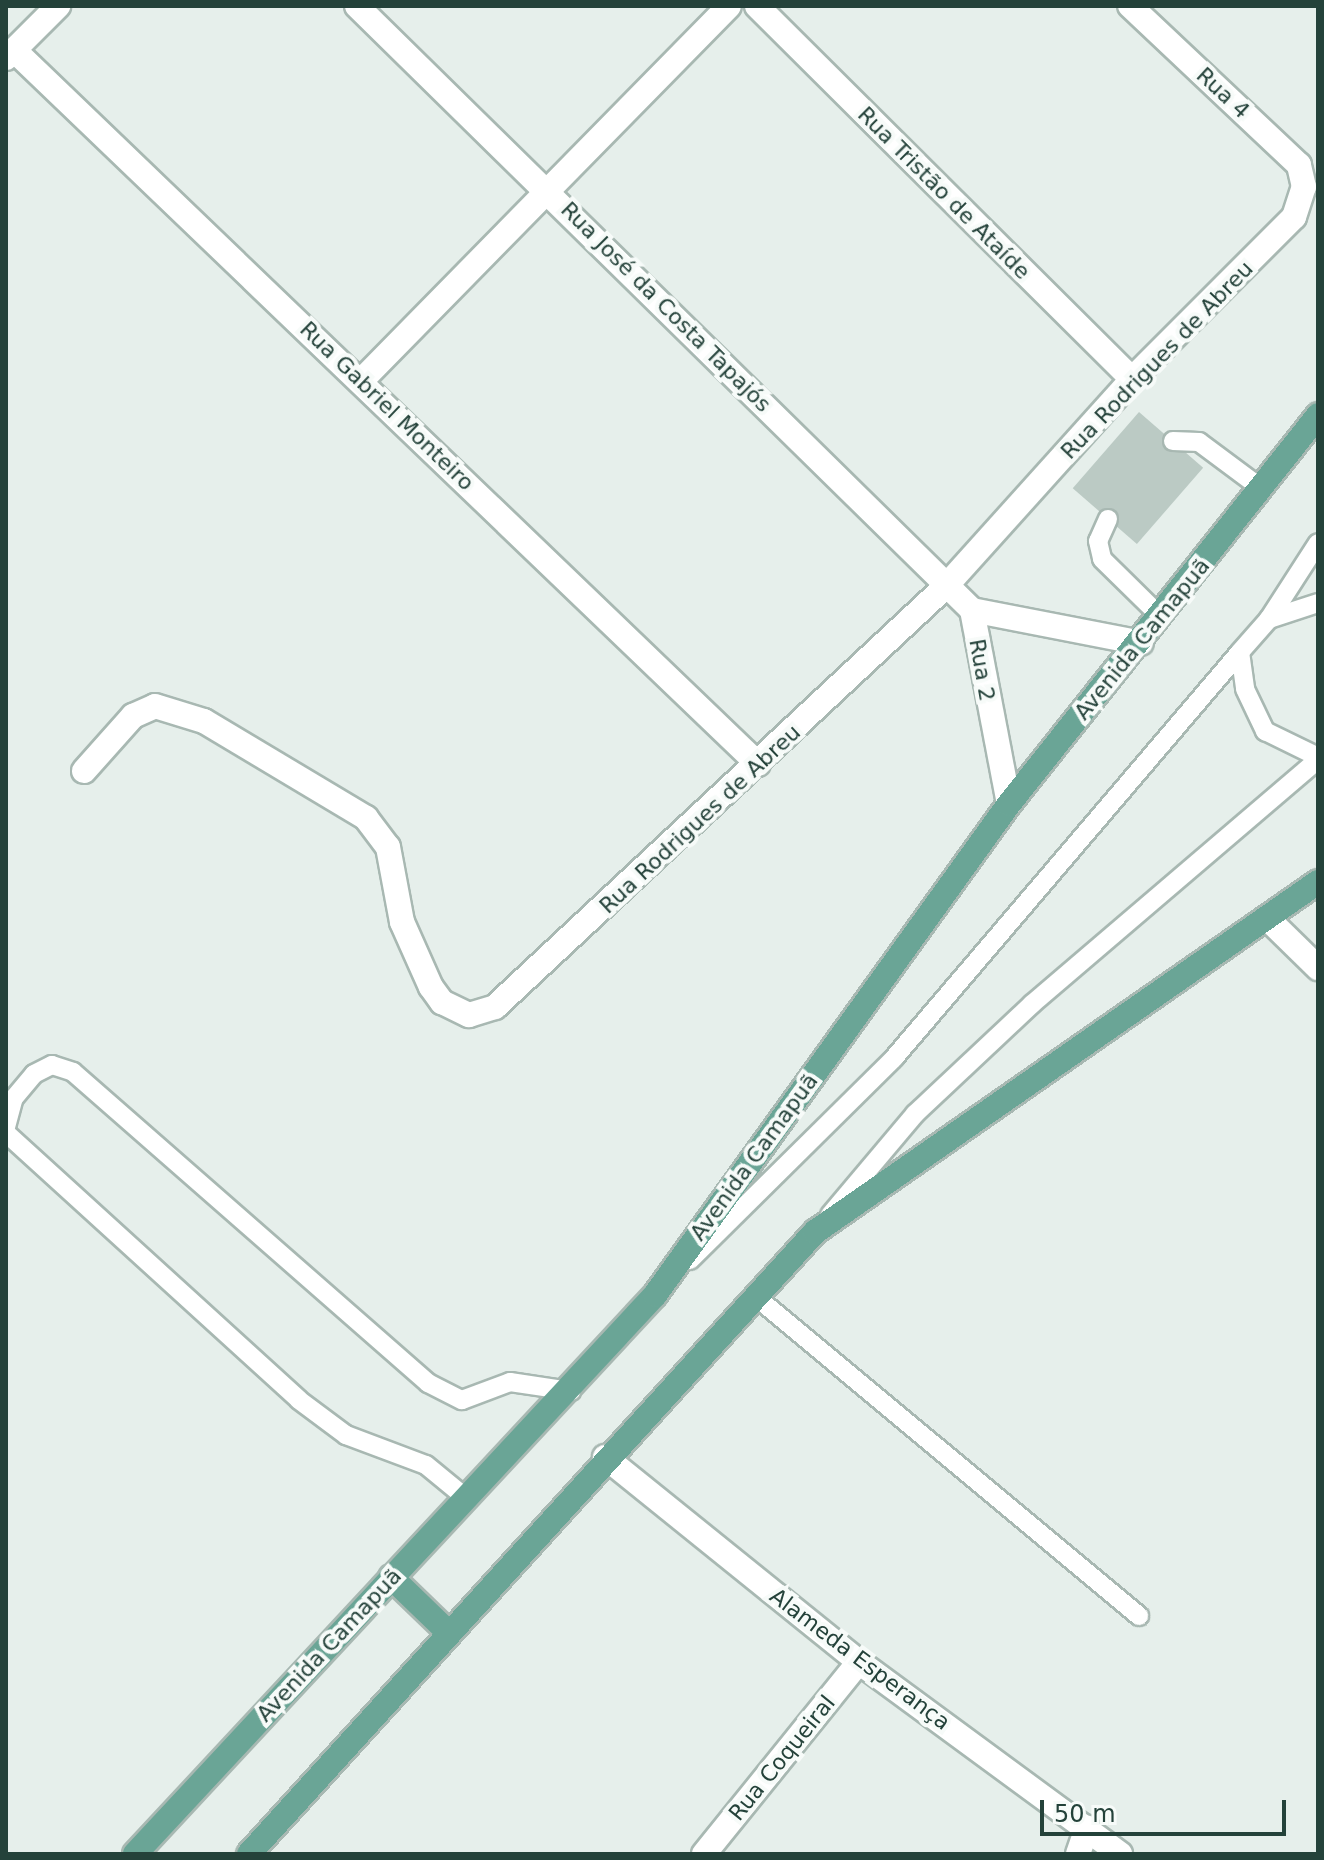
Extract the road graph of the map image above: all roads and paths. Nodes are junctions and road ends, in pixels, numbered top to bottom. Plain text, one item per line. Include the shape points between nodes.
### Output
1 (58, 6) edge
2 (357, 6) edge
3 (729, 6) edge
4 (757, 6) edge
5 (1130, 6) edge
6 (10, 54) edge
7 (1304, 187) joint
8 (550, 191) junction
9 (1132, 379) junction
10 (361, 381) junction
11 (1318, 415) edge
12 (1173, 441) dead end
13 (1261, 488) junction
14 (1108, 519) dead end
15 (1318, 543) edge
16 (945, 587) junction
17 (1318, 603) edge
18 (972, 610) junction
19 (1161, 617) junction
20 (1269, 619) junction
21 (1141, 643) junction
22 (1240, 652) junction
23 (1318, 758) edge
24 (758, 764) junction
25 (84, 771) dead end
26 (1009, 804) junction
27 (1318, 882) edge
28 (1269, 920) junction
29 (1318, 968) edge
30 (6, 1127) edge
31 (6, 1133) edge
32 (815, 1232) junction
33 (655, 1295) junction
34 (755, 1296) junction
35 (571, 1391) junction
36 (605, 1457) junction
37 (465, 1497) junction
38 (391, 1577) junction
39 (1139, 1616) dead end
40 (448, 1632) junction
41 (859, 1662) junction
42 (1087, 1828) junction
43 (135, 1854) edge
44 (249, 1854) edge
45 (704, 1854) edge
46 (1078, 1854) edge
47 (1120, 1854) edge

1 - 6 street
2 - 8 street, Rua José da Costa Tapajós
3 - 8 street
4 - 9 street, Rua Tristão de Ataíde
5 - 7 street, Rua 4 via 1299,165
6 - 10 street, Rua Gabriel Monteiro
7 - 9 street, Rua Rodrigues de Abreu via 1285,230
8 - 10 street
8 - 16 street, Rua José da Costa Tapajós
9 - 16 street, Rua Rodrigues de Abreu
10 - 24 street, Rua Gabriel Monteiro
11 - 13 main road, Avenida Camapuã
12 - 13 lane via 1199,442
13 - 19 main road, Avenida Camapuã
14 - 19 lane via 1098,541 1102,559
15 - 20 lane
16 - 18 street, Rua José da Costa Tapajós
16 - 24 street, Rua Rodrigues de Abreu
17 - 20 lane
18 - 21 street, Rua 2
18 - 26 street, Rua 2
19 - 21 main road, Avenida Camapuã
20 - 22 lane
21 - 26 main road, Avenida Camapuã
22 - 23 lane via 1245,689 1265,731
22 - 33 lane via 894,1058
23 - 32 lane via 1032,1004 915,1114
24 - 25 street, Rua Rodrigues de Abreu via 537,972 495,1007 469,1015 442,1002 431,987 402,922 388,847 366,818 174,706 133,716
26 - 33 main road, Avenida Camapuã
27 - 28 main road
28 - 29 street
28 - 32 main road
30 - 35 lane via 14,1098 34,1074 52,1065 73,1072 428,1383 462,1400 510,1382
31 - 37 lane via 299,1400 346,1435 426,1465
32 - 34 main road
33 - 35 main road, Avenida Camapuã
34 - 36 main road
34 - 39 lane
35 - 37 main road, Avenida Camapuã
36 - 40 main road
36 - 41 street, Alameda Esperança
37 - 38 main road, Avenida Camapuã
38 - 40 main road
38 - 43 main road, Avenida Camapuã
40 - 44 main road
41 - 42 street, Alameda Esperança
41 - 45 street, Rua Coqueiral
42 - 46 street
42 - 47 street, Alameda Esperança

